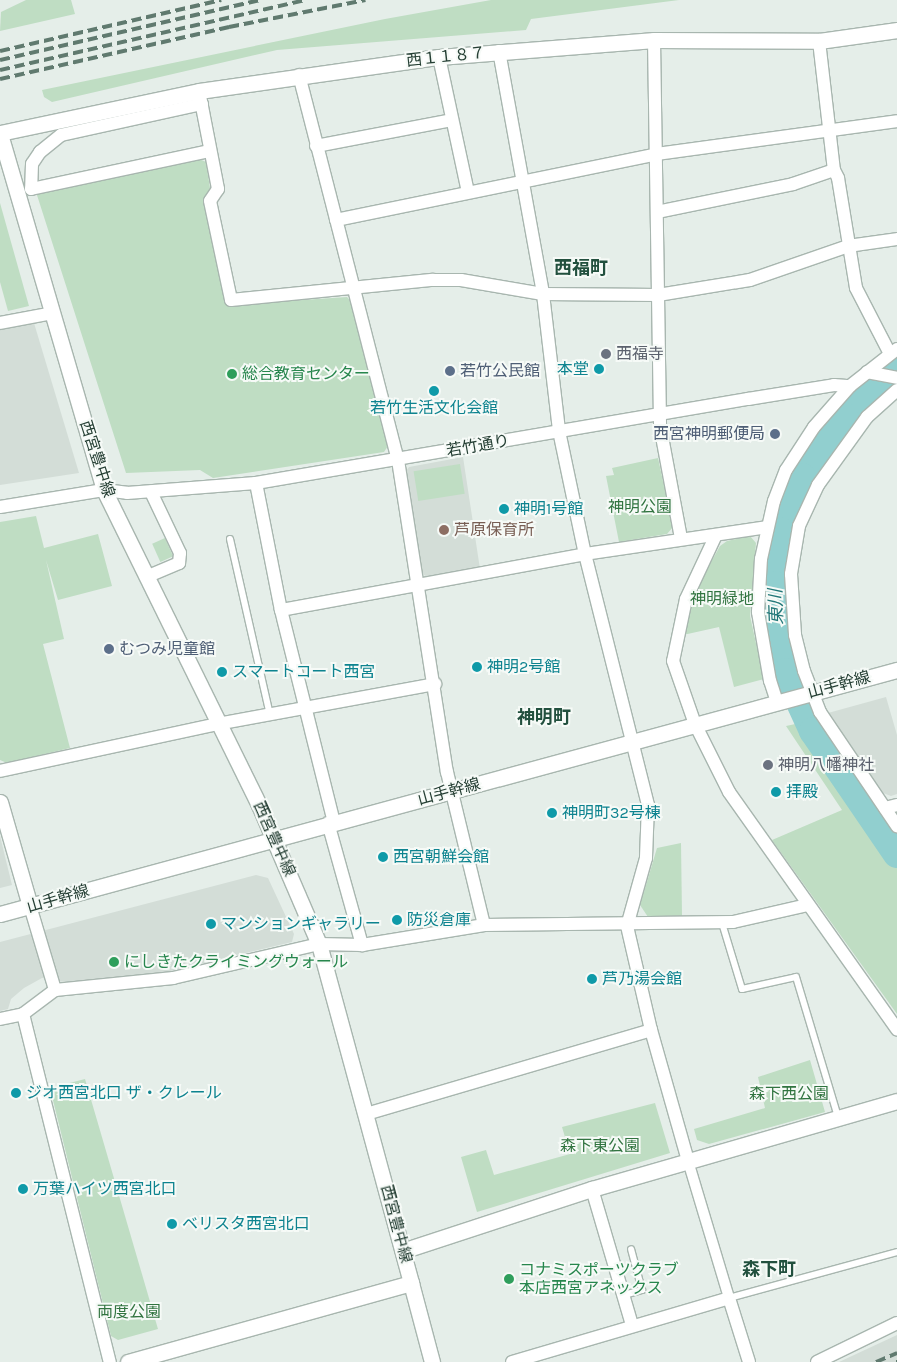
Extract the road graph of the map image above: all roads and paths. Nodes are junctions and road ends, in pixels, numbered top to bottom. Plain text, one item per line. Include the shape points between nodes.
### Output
1 (897, 30) edge
2 (654, 40) junction
3 (819, 42) junction
4 (499, 51) junction
5 (438, 57) junction
6 (299, 75) junction
7 (200, 98) junction
8 (452, 120) junction
9 (897, 121) edge
10 (829, 130) junction
11 (0, 134) edge
12 (316, 146) junction
13 (210, 151) junction
14 (657, 154) junction
15 (834, 170) junction
16 (521, 181) junction
17 (468, 192) junction
18 (657, 212) junction
19 (336, 220) junction
20 (897, 239) edge
21 (848, 246) junction
22 (354, 288) junction
23 (543, 294) junction
24 (658, 295) junction
25 (53, 313) junction
26 (1, 319) edge
27 (894, 352) edge
28 (870, 372) junction
29 (897, 378) edge
30 (850, 386) junction
31 (897, 390) edge
32 (661, 413) junction
33 (559, 431) junction
34 (398, 460) junction
35 (256, 483) junction
36 (104, 490) junction
37 (151, 492) junction
38 (0, 507) edge
39 (767, 527) junction
40 (716, 535) junction
41 (681, 538) junction
42 (230, 539) dead end
43 (585, 554) junction
44 (146, 577) junction
45 (416, 586) junction
46 (281, 610) junction
47 (897, 670) edge
48 (435, 684) junction
49 (810, 693) junction
50 (781, 701) junction
51 (306, 708) junction
52 (270, 715) junction
53 (217, 724) junction
54 (694, 724) junction
55 (632, 742) junction
56 (0, 771) edge
57 (452, 792) junction
58 (0, 802) edge
59 (891, 806) edge
60 (331, 822) junction
61 (897, 826) edge
62 (273, 838) junction
63 (808, 905) junction
64 (30, 906) junction
65 (0, 914) edge
66 (722, 922) junction
67 (484, 925) junction
68 (627, 926) junction
69 (320, 944) junction
70 (362, 944) junction
71 (55, 990) junction
72 (22, 1014) junction
73 (0, 1019) edge
74 (897, 1029) edge
75 (651, 1030) junction
76 (897, 1102) edge
77 (366, 1114) junction
78 (838, 1118) junction
79 (688, 1161) junction
80 (592, 1189) junction
81 (631, 1249) dead end
82 (404, 1250) junction
83 (897, 1252) edge
84 (411, 1283) junction
85 (624, 1295) junction
86 (729, 1298) junction
87 (897, 1323) edge
88 (632, 1325) junction
89 (110, 1362) edge
90 (128, 1362) edge
91 (432, 1362) edge
92 (512, 1362) edge
93 (749, 1362) edge
94 (816, 1362) edge

1 - 3 street, 西１１８７
2 - 3 street, 西１１８７
2 - 4 street, 西１１８７
2 - 14 street
3 - 10 street
4 - 5 street, 西１１８７
4 - 16 street
5 - 6 street, 西１１８７
5 - 8 street
6 - 7 street, 西１１８７
6 - 12 street
7 - 11 street, 西１１８７
7 - 13 street
7 - 13 street via 61,135 40,152 32,164 31,189
8 - 12 street
8 - 17 street
9 - 10 street
10 - 14 street
10 - 15 street
11 - 25 street, 西宮豊中線
12 - 19 street
13 - 22 street via 218,189 210,201 231,300
14 - 16 street
14 - 18 street
15 - 18 street via 793,184
15 - 21 street
16 - 17 street
16 - 23 street
17 - 19 street
18 - 24 street
19 - 22 street
20 - 21 street
21 - 24 street via 750,280
21 - 27 street via 856,288
22 - 23 street via 461,280
22 - 34 street
23 - 24 street
23 - 33 street
24 - 32 street
25 - 26 street
25 - 36 street, 西宮豊中線
27 - 28 street
28 - 29 street
28 - 30 street
30 - 32 street, 若竹通り via 834,385
30 - 39 street via 814,427 786,470
31 - 49 street via 867,417 832,461 799,526 791,574 795,635
32 - 33 street, 若竹通り
32 - 41 street via 660,426
33 - 34 street, 若竹通り
33 - 43 street
34 - 35 street, 若竹通り
34 - 45 street
35 - 37 street, 若竹通り
35 - 46 street
36 - 37 street, 若竹通り
36 - 38 street, 若竹通り
36 - 44 street, 西宮豊中線
37 - 44 street via 180,553 178,563
39 - 40 street
39 - 50 street via 758,587 758,612 770,680
40 - 41 street
40 - 54 street via 686,599 673,661
41 - 43 street
42 - 52 lane
43 - 45 street
43 - 55 street
44 - 53 street, 西宮豊中線
45 - 46 street
45 - 48 street
46 - 51 street
47 - 49 street, 山手幹線
48 - 51 street
48 - 57 street
49 - 50 street, 山手幹線
49 - 59 street via 820,712
50 - 54 street, 山手幹線
51 - 52 street
51 - 60 street
52 - 53 street
53 - 56 street
53 - 62 street, 西宮豊中線
54 - 55 street, 山手幹線
54 - 63 street via 724,784
55 - 57 street, 山手幹線
55 - 68 street via 648,805 646,858
57 - 60 street, 山手幹線
57 - 67 street
58 - 64 street
59 - 61 street
60 - 62 street, 山手幹線
60 - 70 street
62 - 64 street, 山手幹線
62 - 69 street, 西宮豊中線
63 - 66 street
63 - 74 street
64 - 65 street, 山手幹線
64 - 71 street
66 - 68 street
66 - 78 lane via 742,990 796,977
67 - 68 street
67 - 70 street
68 - 75 street
69 - 70 street
69 - 71 street via 173,978
69 - 77 street, 西宮豊中線
71 - 72 street
72 - 73 street
72 - 89 street
75 - 77 street
75 - 79 street
76 - 78 street
77 - 82 street, 西宮豊中線
78 - 79 street
79 - 80 street
79 - 86 street
80 - 82 street
80 - 85 street
81 - 85 lane via 642,1290
82 - 84 street, 西宮豊中線
83 - 86 lane
84 - 90 street, 西宮豊中線
84 - 91 street
85 - 88 street
86 - 88 street
86 - 93 street
87 - 94 street
88 - 92 street

